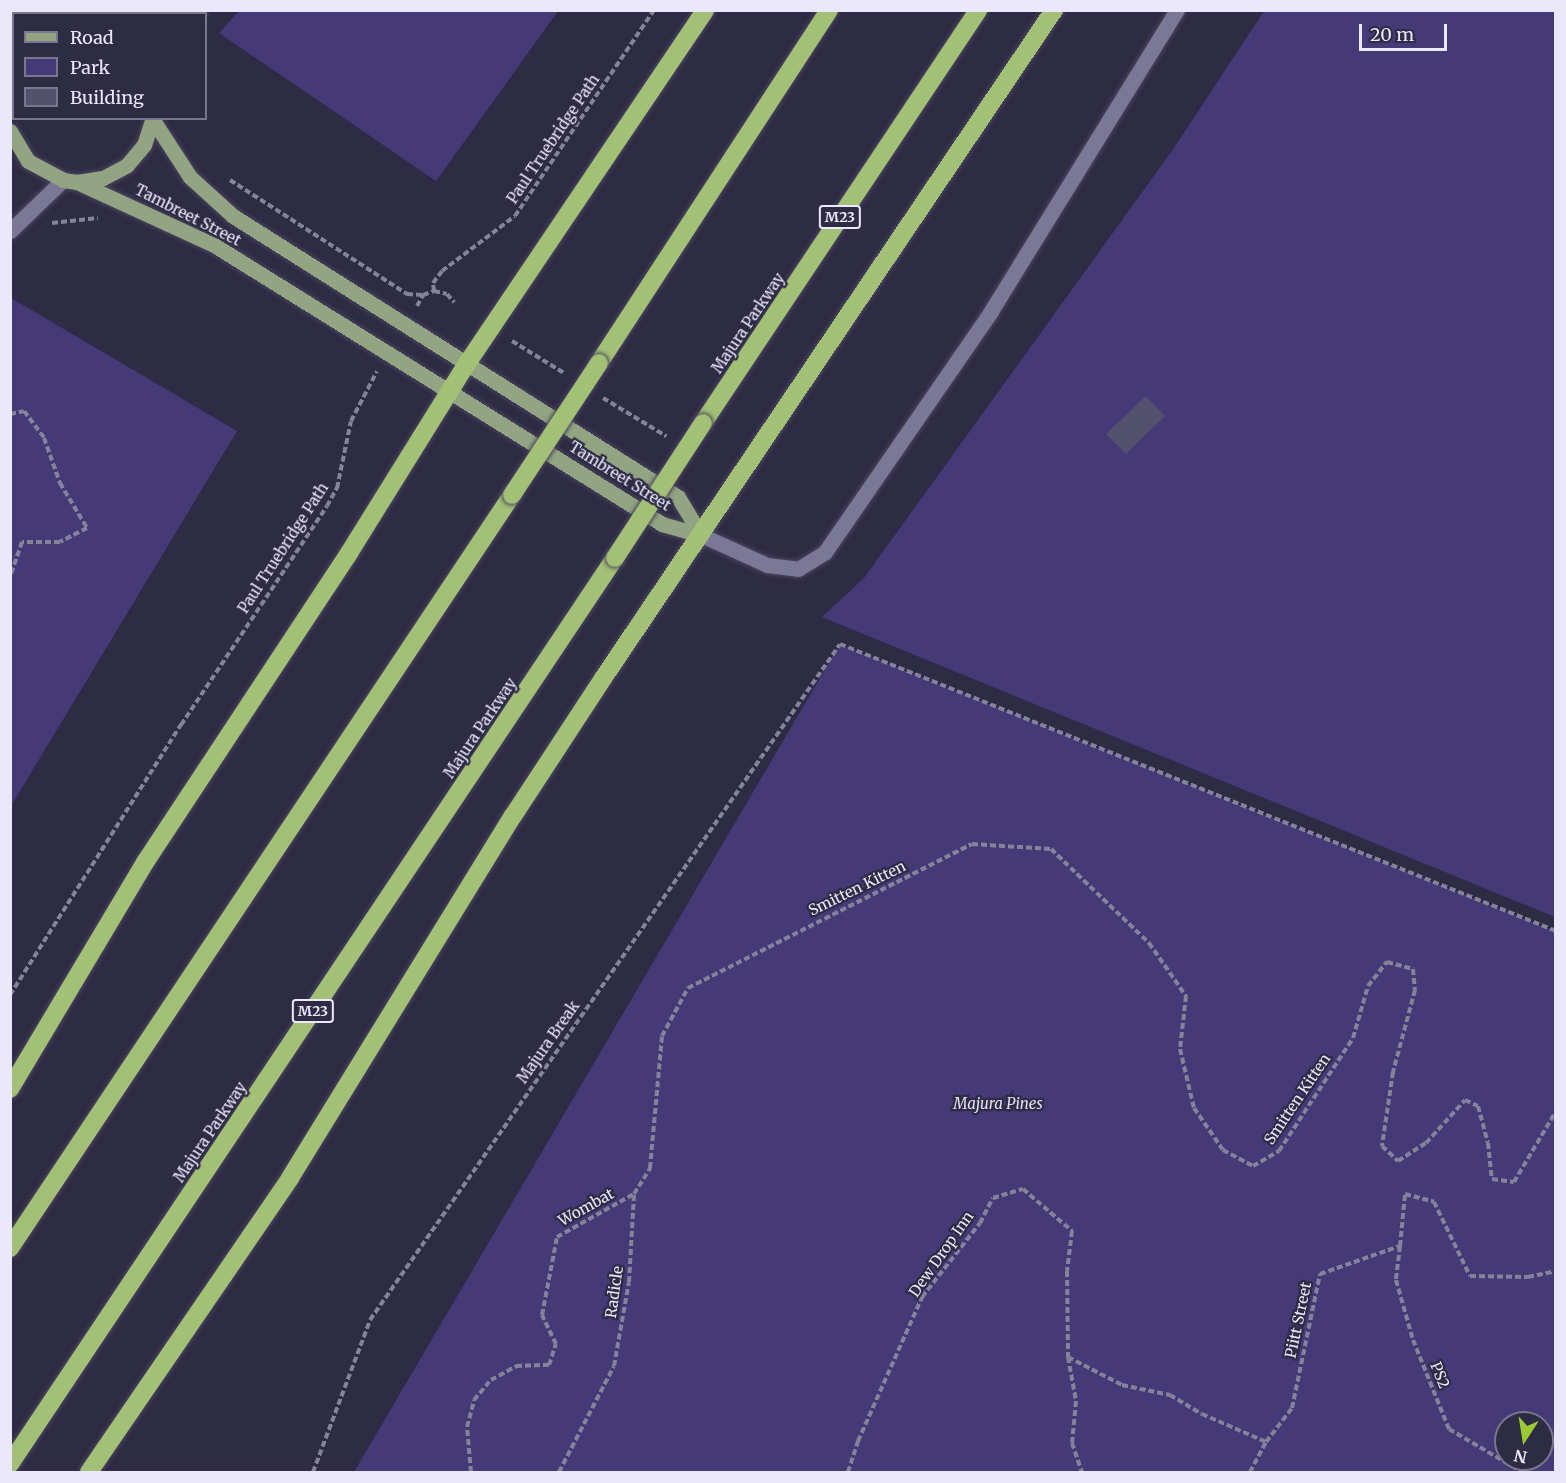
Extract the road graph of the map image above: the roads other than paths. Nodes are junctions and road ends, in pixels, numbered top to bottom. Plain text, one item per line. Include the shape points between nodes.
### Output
1 (705, 10) edge
2 (830, 10) edge
3 (978, 10) edge
4 (1054, 10) edge
5 (1177, 10) edge
6 (153, 120) edge
7 (154, 120) edge
8 (10, 131) edge
9 (70, 181) junction
10 (10, 231) edge
11 (468, 362) junction
12 (449, 392) junction
13 (701, 535) junction
14 (10, 1089) edge
15 (10, 1248) edge
16 (10, 1464) edge
17 (89, 1473) edge

1 - 11 highway
2 - 15 highway, bridge
3 - 16 highway, Majura Parkway / M23, bridge
4 - 13 highway via 742,468
5 - 13 street via 991,311 825,552 798,568 767,565
6 - 9 main road via 144,145 127,165 103,178
7 - 11 main road, Tambreet Street via 190,177 233,216
8 - 9 main road, Tambreet Street via 28,161
9 - 10 street
9 - 12 main road, Tambreet Street via 214,245
11 - 12 highway
11 - 13 main road, Tambreet Street via 678,497
12 - 13 main road, Tambreet Street via 662,524
12 - 14 highway via 146,861
13 - 17 highway via 513,816 290,1178

